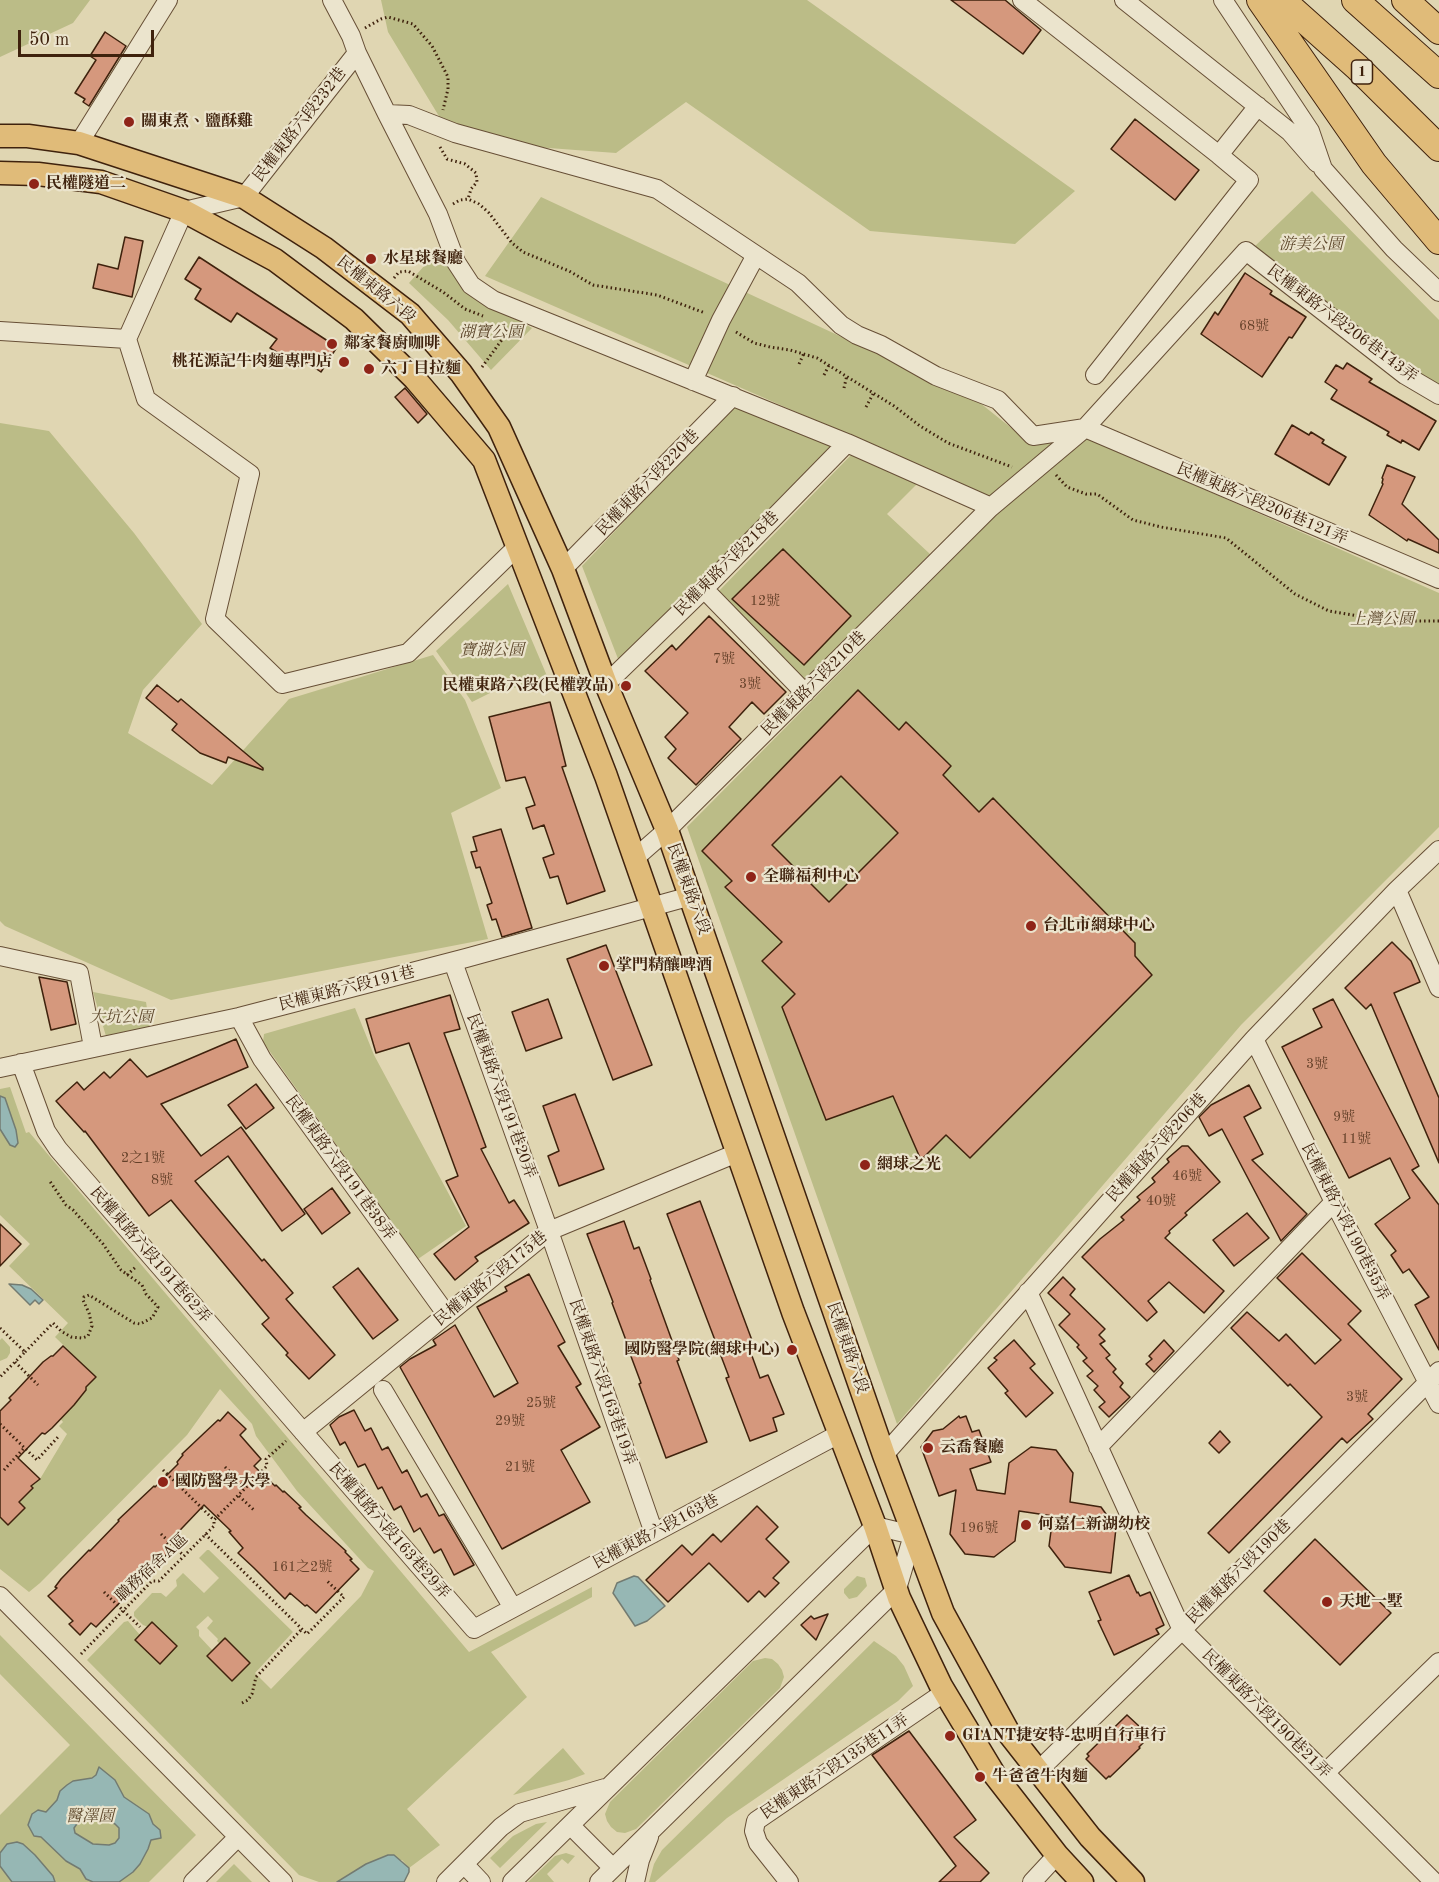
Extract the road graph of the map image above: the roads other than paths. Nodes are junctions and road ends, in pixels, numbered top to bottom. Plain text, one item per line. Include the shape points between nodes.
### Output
1 (168, 0) edge
2 (332, 0) edge
3 (1023, 0) edge
4 (1124, 0) edge
5 (1223, 0) edge
6 (1260, 0) edge
7 (1282, 0) edge
8 (1355, 0) edge
9 (1406, 0) edge
10 (1439, 31) edge
11 (357, 53) junction
12 (1439, 75) edge
13 (1258, 106) junction
14 (387, 114) junction
15 (0, 136) edge
16 (79, 142) junction
17 (1439, 148) edge
18 (1219, 155) junction
19 (1323, 169) junction
20 (0, 173) edge
21 (244, 196) junction
22 (184, 211) junction
23 (1439, 241) edge
24 (1246, 251) joint
25 (756, 255) junction
26 (1439, 292) edge
27 (0, 331) edge
28 (127, 339) junction
29 (1095, 375) dead end
30 (693, 381) junction
31 (1439, 395) edge
32 (733, 396) junction
33 (1085, 429) junction
34 (847, 443) junction
35 (991, 507) junction
36 (518, 546) junction
37 (563, 569) junction
38 (1439, 579) edge
39 (704, 589) junction
40 (606, 684) junction
41 (805, 693) junction
42 (667, 830) junction
43 (1439, 850) edge
44 (635, 858) junction
45 (1397, 890) junction
46 (691, 896) junction
47 (652, 908) junction
48 (0, 956) edge
49 (453, 962) junction
50 (1439, 988) edge
51 (239, 1017) junction
52 (1254, 1040) junction
53 (93, 1047) junction
54 (21, 1063) junction
55 (0, 1068) edge
56 (737, 1153) junction
57 (1334, 1202) junction
58 (549, 1231) junction
59 (1028, 1292) junction
60 (447, 1315) junction
61 (1433, 1377) edge
62 (379, 1382) junction
63 (1439, 1404) edge
64 (303, 1432) junction
65 (839, 1434) junction
66 (1098, 1447) junction
67 (884, 1455) junction
68 (875, 1526) junction
69 (654, 1533) junction
70 (913, 1535) junction
71 (897, 1589) junction
72 (0, 1596) edge
73 (513, 1608) junction
74 (474, 1629) joint
75 (1182, 1630) junction
76 (1439, 1662) edge
77 (945, 1692) junction
78 (1038, 1771) junction
79 (1325, 1773) junction
80 (610, 1787) junction
81 (570, 1825) junction
82 (652, 1830) junction
83 (238, 1837) junction
84 (1057, 1855) junction
85 (464, 1864) junction
86 (613, 1868) junction
87 (193, 1882) edge
88 (283, 1882) edge
89 (446, 1882) edge
90 (481, 1882) edge
91 (512, 1882) edge
92 (599, 1882) edge
93 (635, 1882) edge
94 (789, 1882) edge
95 (1032, 1882) edge
96 (1083, 1882) edge
97 (1133, 1882) edge
98 (1434, 1882) edge

1 - 16 street
2 - 11 street
3 - 18 street
4 - 13 street
5 - 19 street via 1310,131
6 - 23 highway via 1374,164
7 - 17 highway, 1
8 - 12 highway
9 - 10 highway
11 - 14 street
11 - 21 street, 民權東路六段232巷
13 - 18 street
13 - 19 street via 1290,132
14 - 25 street via 409,115 455,133 657,189
14 - 30 street via 438,214 456,262 471,285 492,300
15 - 16 main road, 民權東路六段
16 - 21 main road, 民權東路六段
18 - 29 street via 1249,180
19 - 26 street via 1394,249
20 - 22 main road via 101,182
21 - 22 street
21 - 37 main road, 民權東路六段 via 324,248 410,314 499,427
22 - 28 street
22 - 36 main road via 275,260 354,319 415,379 484,460
24 - 31 street, 民權東路六段206巷143弄 via 1405,375
24 - 33 street, 民權東路六段210巷
25 - 30 street
25 - 33 street via 798,283 841,325 936,376 998,400 1033,436
27 - 28 street
28 - 36 street via 146,399 250,474 215,619 282,684 408,653
30 - 32 street
32 - 34 street
32 - 37 street, 民權東路六段220巷
33 - 35 street, 民權東路六段210巷
33 - 38 street, 民權東路六段206巷121弄
34 - 35 street
34 - 39 street, 民權東路六段218巷
35 - 41 street, 民權東路六段210巷
36 - 44 main road
37 - 40 main road, 民權東路六段
39 - 40 street, 民權東路六段218巷
39 - 41 street
40 - 42 main road, 民權東路六段
41 - 42 street, 民權東路六段210巷
42 - 44 street, 民權東路六段210巷
42 - 46 main road, 民權東路六段
43 - 45 street, 民權東路六段206巷
44 - 47 main road
45 - 50 street
45 - 52 street, 民權東路六段206巷
46 - 47 street, 民權東路六段191巷
46 - 67 main road, 民權東路六段
47 - 49 street, 民權東路六段191巷
47 - 56 main road
48 - 53 street via 79,973
49 - 51 street, 民權東路六段191巷
49 - 58 street, 民權東路六段191巷20弄
51 - 53 street, 民權東路六段191巷
51 - 60 street, 民權東路六段191巷38弄 via 262,1059
52 - 57 street, 民權東路六段190巷35弄
52 - 59 street, 民權東路六段206巷
53 - 54 street, 民權東路六段191巷
54 - 55 street, 民權東路六段191巷
54 - 64 street, 民權東路六段191巷62弄 via 46,1131 58,1149
56 - 58 street, 民權東路六段175巷
56 - 65 main road
57 - 61 street, 民權東路六段190巷35弄
57 - 66 street
58 - 60 street, 民權東路六段175巷
58 - 69 street, 民權東路六段163巷19弄
59 - 66 street, 民權東路六段190巷21弄
59 - 67 street, 民權東路六段206巷
60 - 62 street, 民權東路六段175巷
61 - 63 street, 民權東路六段190巷35弄
61 - 75 street, 民權東路六段190巷
62 - 64 street, 民權東路六段175巷
62 - 73 street
64 - 74 street, 民權東路六段163巷29弄
65 - 68 main road
65 - 69 street, 民權東路六段163巷
66 - 75 street, 民權東路六段190巷21弄
67 - 70 main road, 民權東路六段
68 - 70 street
68 - 71 main road
68 - 80 street
69 - 73 street, 民權東路六段163巷
70 - 71 street
70 - 78 main road, 民權東路六段 via 943,1613 1010,1735
71 - 77 main road
71 - 82 street
72 - 83 street
73 - 74 street, 民權東路六段163巷
75 - 78 street, 民權東路六段190巷
75 - 79 street, 民權東路六段190巷21弄
76 - 79 street
77 - 84 main road via 994,1774
77 - 94 street, 民權東路六段135巷11弄 via 756,1821 758,1843
78 - 97 main road, 民權東路六段 via 1090,1837
79 - 98 street, 民權東路六段190巷21弄
80 - 81 street
80 - 85 street via 520,1813
81 - 86 street
81 - 91 street
82 - 86 street
82 - 93 street
83 - 87 street
83 - 88 street
84 - 95 street
84 - 96 main road
85 - 89 street
85 - 90 street
86 - 92 street

